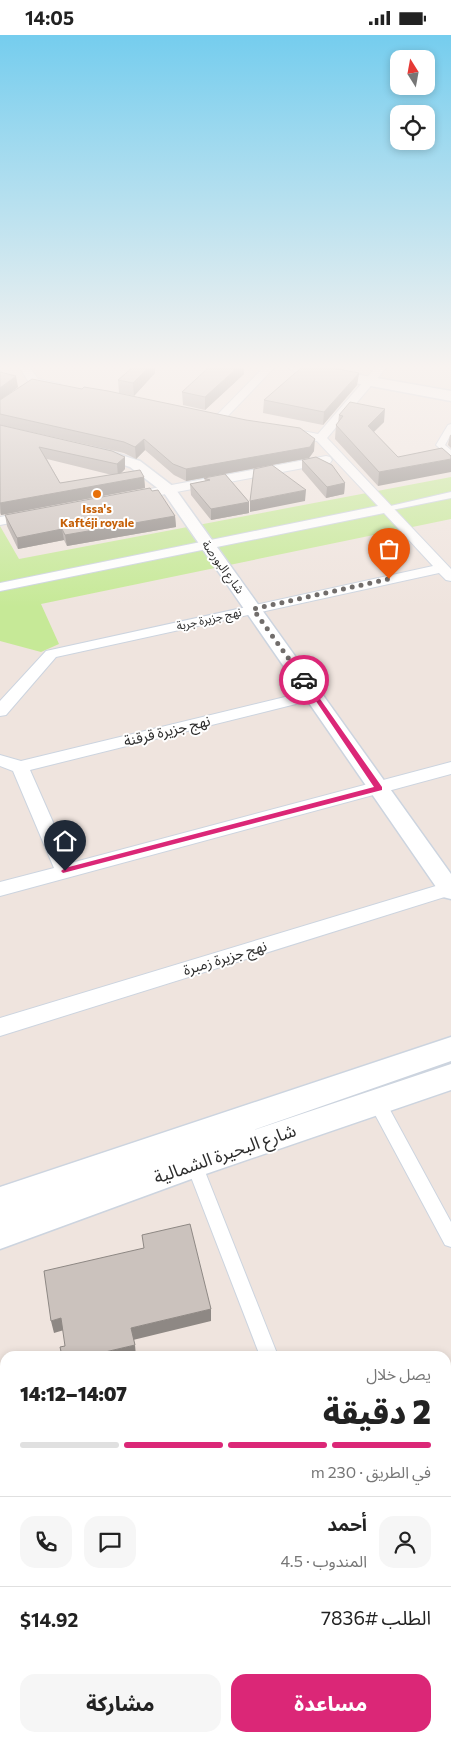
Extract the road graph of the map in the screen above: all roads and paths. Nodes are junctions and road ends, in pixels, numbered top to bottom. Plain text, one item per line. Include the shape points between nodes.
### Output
1 (80, 448) edge
2 (330, 448) edge
3 (339, 458) junction
4 (169, 489) junction
5 (451, 495) edge
6 (122, 498) edge
7 (387, 508) junction
8 (47, 512) edge
9 (0, 521) edge
10 (207, 544) junction
11 (446, 572) edge
12 (0, 587) edge
13 (253, 609) junction
14 (314, 695) junction
15 (0, 711) edge
16 (0, 760) edge
17 (20, 767) junction
18 (451, 768) edge
19 (379, 789) junction
20 (65, 871) junction
21 (0, 889) edge
22 (450, 890) edge
23 (0, 1027) edge
24 (451, 1049) edge
25 (451, 1077) edge
26 (377, 1102) junction
27 (194, 1164) junction
28 (0, 1202) edge
29 (0, 1233) edge
30 (451, 1239) edge
31 (267, 1351) edge

1 - 4 street, شارع البورصة via 135,464
2 - 3 street
3 - 4 street
3 - 7 street
4 - 6 street
4 - 10 street, شارع البورصة
5 - 7 street
7 - 10 street
7 - 11 street
8 - 9 street
10 - 12 street
10 - 13 street, شارع البورصة
11 - 13 street, نهج جزيرة جربة
13 - 14 street, شارع البورصة
13 - 15 street, نهج جزيرة جربة via 51,654
14 - 17 street, نهج جزيرة قرقنة
14 - 19 street, شارع البورصة
16 - 17 street
17 - 20 street
18 - 19 street
19 - 20 street
19 - 22 street, شارع البورصة
20 - 21 street
22 - 23 street, نهج جزيرة زمبرة
24 - 28 main road, شارع البحيرة الشمالية
25 - 26 main road, شارع البحيرة الشمالية
26 - 27 main road, شارع البحيرة الشمالية
26 - 30 street
27 - 29 main road, شارع البحيرة الشمالية
27 - 31 street

